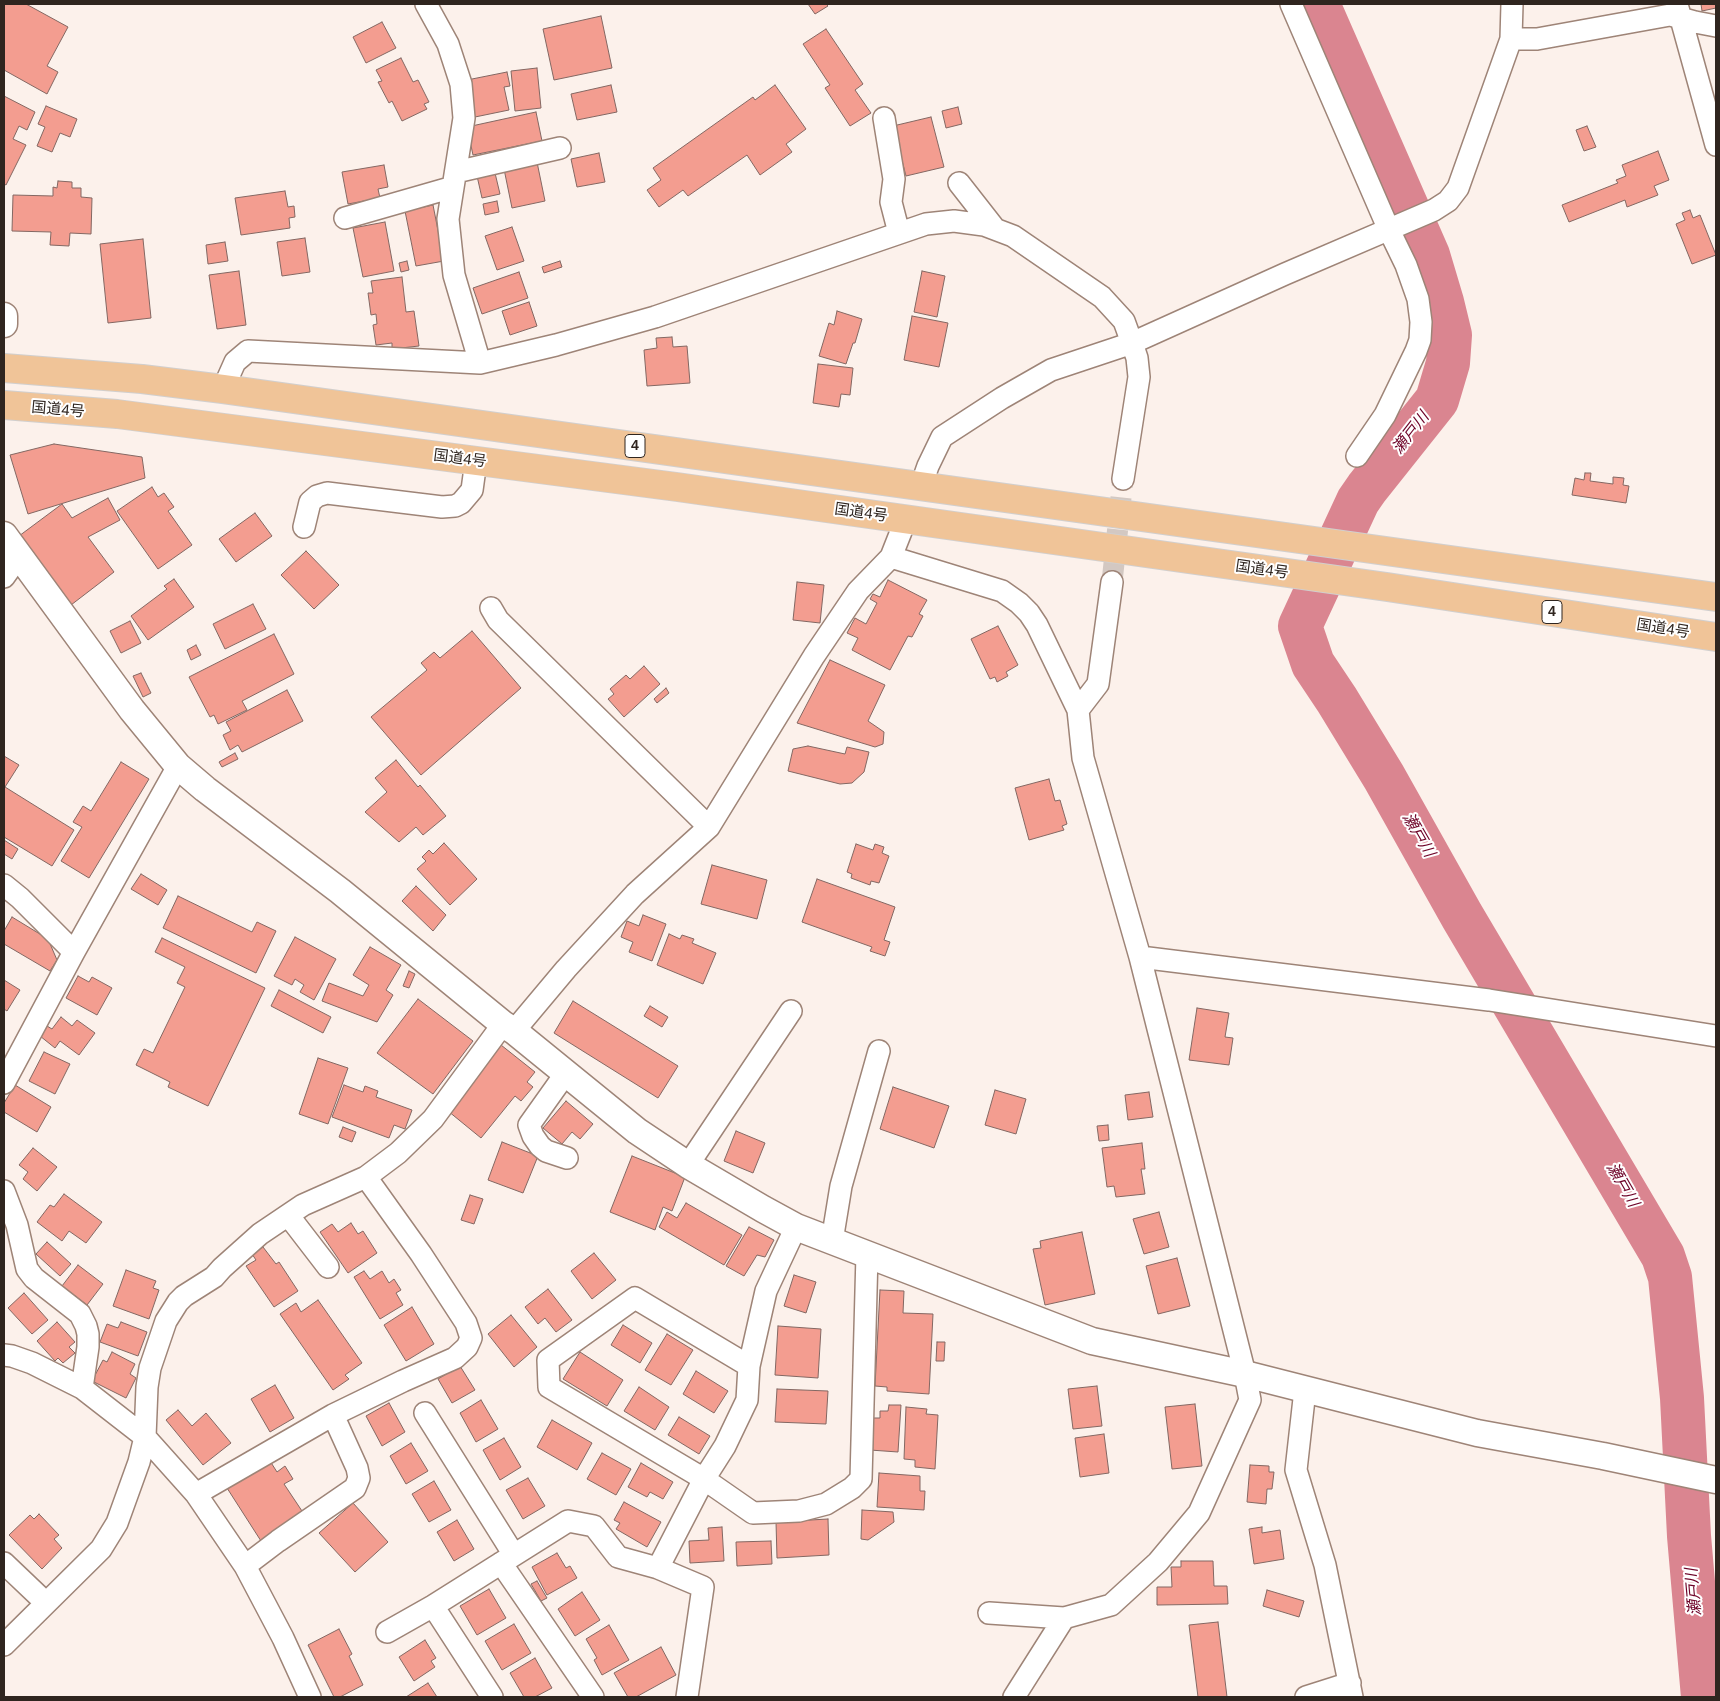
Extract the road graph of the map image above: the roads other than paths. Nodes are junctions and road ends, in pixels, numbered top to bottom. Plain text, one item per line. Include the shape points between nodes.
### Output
1 (426, 4) edge
2 (1291, 4) edge
3 (1512, 4) edge
4 (1679, 11) edge
5 (1716, 26) edge
6 (1511, 39) junction
7 (884, 118) dead end
8 (1716, 145) edge
9 (560, 148) dead end
10 (454, 180) junction
11 (959, 183) dead end
12 (345, 218) dead end
13 (1394, 227) junction
14 (995, 229) junction
15 (899, 233) junction
16 (4, 316) edge
17 (4, 324) edge
18 (1132, 343) junction
19 (480, 363) junction
20 (4, 368) edge
21 (223, 389) junction
22 (4, 405) edge
23 (1357, 456) dead end
24 (476, 461) junction
25 (1123, 479) tunnel mouth
26 (921, 486) junction
27 (906, 519) junction
28 (304, 527) dead end
29 (4, 534) edge
30 (19, 556) junction
31 (891, 556) junction
32 (4, 577) edge
33 (1112, 582) tunnel mouth
34 (1716, 597) edge
35 (491, 608) dead end
36 (1716, 637) edge
37 (1078, 710) junction
38 (178, 766) junction
39 (709, 827) junction
40 (4, 885) edge
41 (74, 952) junction
42 (1140, 957) junction
43 (791, 1011) dead end
44 (509, 1028) junction
45 (1716, 1036) edge
46 (879, 1051) dead end
47 (566, 1073) junction
48 (4, 1083) edge
49 (567, 1158) dead end
50 (688, 1165) junction
51 (366, 1177) junction
52 (4, 1191) edge
53 (288, 1215) junction
54 (796, 1227) junction
55 (832, 1240) junction
56 (867, 1254) junction
57 (328, 1267) dead end
58 (4, 1355) edge
59 (749, 1366) junction
60 (1245, 1374) junction
61 (82, 1388) junction
62 (1305, 1390) junction
63 (425, 1413) dead end
64 (333, 1415) junction
65 (145, 1437) junction
66 (1712, 1479) edge
67 (704, 1480) junction
68 (196, 1494) junction
69 (508, 1559) junction
70 (4, 1563) edge
71 (245, 1566) junction
72 (658, 1568) junction
73 (46, 1604) junction
74 (433, 1606) junction
75 (990, 1613) dead end
76 (1064, 1618) junction
77 (387, 1632) dead end
78 (4, 1645) edge
79 (1351, 1690) edge
80 (310, 1697) edge
81 (492, 1697) edge
82 (593, 1697) edge
83 (687, 1697) edge
84 (1014, 1697) edge
85 (1306, 1697) edge

1 - 10 street via 448,44 461,84 464,118
2 - 13 street
3 - 6 street
4 - 5 street via 1695,22
4 - 6 street via 1537,39
4 - 8 street
6 - 13 street via 1458,188 1448,202
7 - 15 street via 894,179 891,202
9 - 10 street
10 - 12 street
10 - 19 street via 448,219 454,275
11 - 14 street
13 - 18 street
13 - 23 street via 1418,299 1420,340 1385,415
14 - 15 street via 954,221 926,224
14 - 18 street via 1013,236 1102,297 1124,322
15 - 19 street via 655,317
16 - 17 street
18 - 25 street via 1139,378
18 - 26 street via 1051,370 942,437
19 - 21 street via 248,351 235,362
20 - 21 highway, 4
21 - 26 highway, 4
22 - 24 highway, 国道4号 / 4 via 117,414
24 - 27 highway, 国道4号 / 4
24 - 28 street via 472,490 455,506 327,493 310,502
26 - 34 highway, 4
27 - 31 street
27 - 36 highway, 国道4号 / 4
29 - 30 street
30 - 32 street
30 - 38 street via 132,710
31 - 37 street via 1002,591 1019,604 1037,625
31 - 39 street via 858,591 814,656
33 - 37 street via 1098,684
35 - 39 street via 498,620
37 - 42 street via 1083,758
38 - 41 street
38 - 44 street
39 - 44 street via 635,894
40 - 41 street
41 - 48 street
42 - 45 street via 1489,1000
42 - 60 street
43 - 50 street
44 - 47 street
44 - 51 street via 433,1119 398,1153
46 - 55 street via 841,1186
47 - 49 street via 529,1125 540,1146
47 - 50 street via 637,1131
50 - 54 street
51 - 53 street
51 - 64 street via 462,1316 471,1338 455,1358
52 - 61 street via 17,1225 27,1269 80,1314 86,1326 88,1347
53 - 57 street
53 - 65 street via 260,1234 214,1277 184,1296 174,1308 164,1326 150,1368
54 - 55 street
54 - 59 street via 766,1292
55 - 56 street
56 - 60 street via 1092,1341
56 - 67 street via 860,1479 852,1488 826,1504 799,1511 753,1513
58 - 61 street via 32,1362
59 - 67 street via 747,1400 726,1446
59 - 67 street via 635,1298 548,1360 549,1387
60 - 62 street
60 - 76 street via 1250,1400 1199,1513 1158,1562 1111,1605
61 - 65 street
62 - 66 street via 1477,1433
62 - 79 street via 1296,1470 1325,1565
63 - 69 street
64 - 68 street
64 - 71 street via 357,1468 359,1478 355,1488
65 - 68 street
65 - 73 street via 118,1522 101,1549
67 - 72 street
68 - 71 street
69 - 72 street via 568,1521 594,1526 618,1557
69 - 74 street
69 - 82 street
70 - 73 street
71 - 80 street
72 - 83 street via 703,1586
73 - 78 street
74 - 77 street
74 - 81 street
75 - 76 street
76 - 84 street
79 - 85 street

